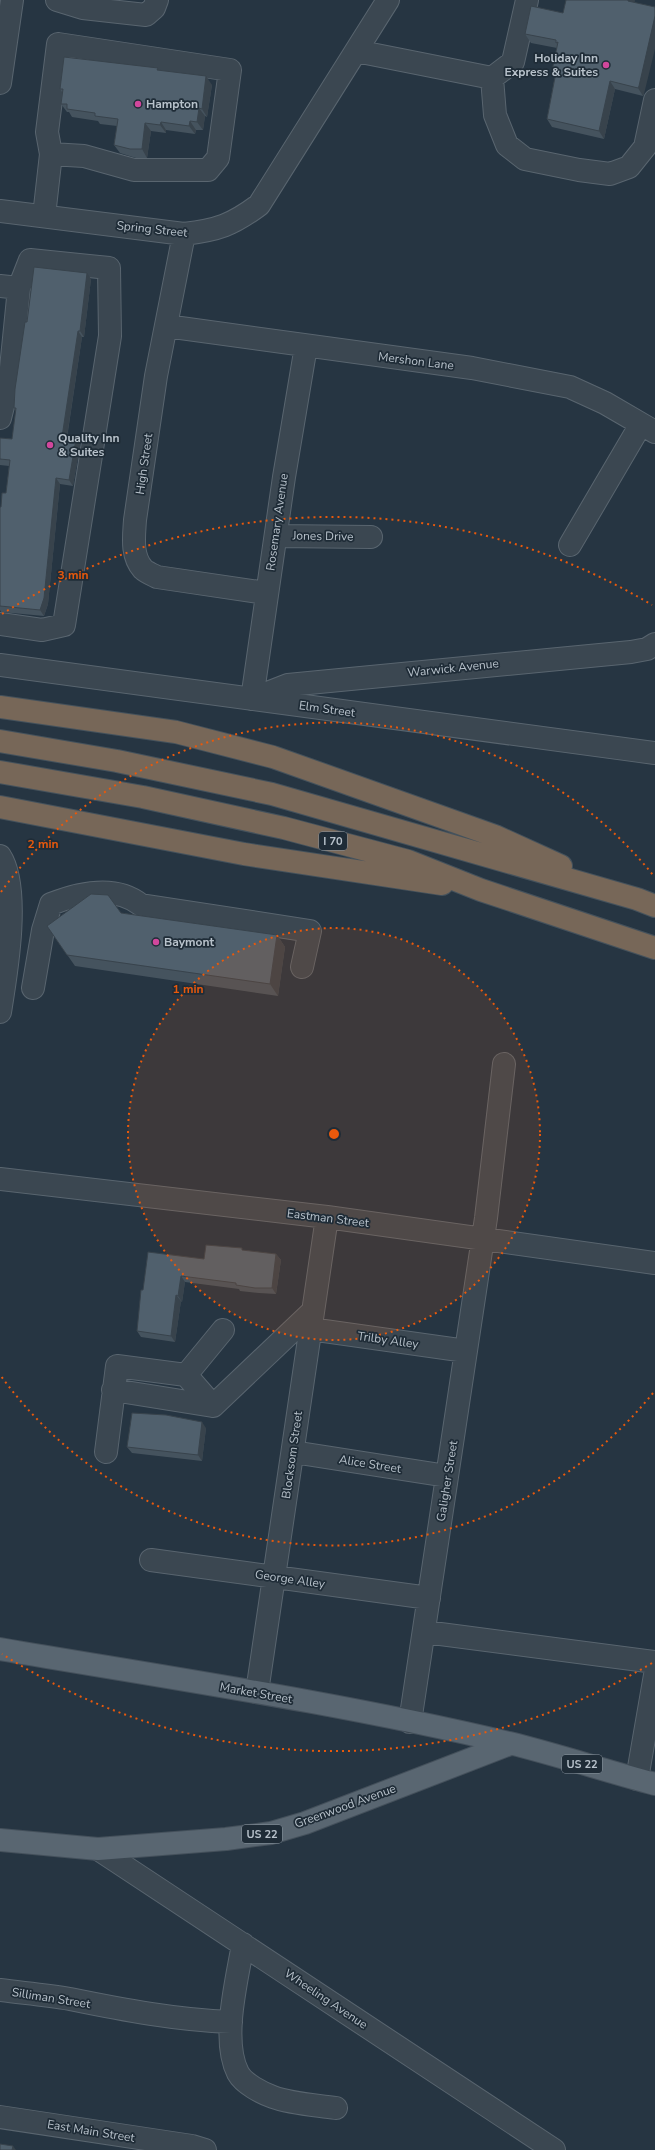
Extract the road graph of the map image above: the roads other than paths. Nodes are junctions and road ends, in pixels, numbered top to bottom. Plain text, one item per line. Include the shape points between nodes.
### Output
1 (145, 0) edge
2 (157, 0) edge
3 (388, 0) edge
4 (527, 0) edge
5 (63, 1) edge
6 (7, 9) edge
7 (356, 51) junction
8 (492, 78) junction
9 (0, 83) edge
10 (655, 100) edge
11 (52, 154) junction
12 (0, 211) edge
13 (44, 216) junction
14 (184, 234) junction
15 (9, 287) edge
16 (166, 326) junction
17 (306, 346) junction
18 (1, 416) edge
19 (648, 428) edge
20 (276, 536) junction
21 (371, 537) dead end
22 (570, 545) dead end
23 (266, 592) junction
24 (0, 624) edge
25 (655, 644) edge
26 (0, 665) edge
27 (252, 699) junction
28 (0, 707) edge
29 (0, 741) edge
30 (655, 753) edge
31 (0, 772) edge
32 (0, 807) edge
33 (0, 856) edge
34 (481, 890) junction
35 (646, 903) edge
36 (5, 906) edge
37 (655, 948) edge
38 (4, 958) edge
39 (302, 967) dead end
40 (33, 988) dead end
41 (0, 1012) edge
42 (504, 1064) dead end
43 (0, 1179) edge
44 (327, 1217) junction
45 (482, 1239) junction
46 (655, 1264) edge
47 (311, 1320) junction
48 (223, 1330) dead end
49 (466, 1351) junction
50 (186, 1375) junction
51 (113, 1390) junction
52 (213, 1406) junction
53 (106, 1452) dead end
54 (293, 1452) junction
55 (447, 1476) junction
56 (151, 1560) dead end
57 (274, 1576) junction
58 (429, 1598) junction
59 (425, 1632) junction
60 (0, 1649) edge
61 (655, 1662) edge
62 (655, 1675) edge
63 (257, 1692) junction
64 (410, 1722) junction
65 (510, 1744) junction
66 (646, 1782) edge
67 (0, 1840) edge
68 (98, 1849) junction
69 (243, 1944) junction
70 (0, 1990) edge
71 (231, 2022) junction
72 (336, 2108) dead end
73 (0, 2117) edge
74 (205, 2150) edge
75 (554, 2150) edge

1 - 5 street via 140,6 132,7 87,1
2 - 5 street via 154,8 146,15 83,8
3 - 7 street, Spring Street
4 - 8 street via 513,62
6 - 9 street
7 - 8 street
7 - 14 street, Spring Street via 259,205 237,221 207,232
8 - 10 street via 495,115 507,145 525,159 579,170 610,174 629,167 645,147
11 - 11 street via 47,132 58,44 230,70 218,158 208,170 134,170 84,156
11 - 13 street
12 - 13 street, Spring Street
13 - 14 street, Spring Street
14 - 16 street, High Street
15 - 18 street via 10,378
15 - 24 street via 30,260 109,268 110,336 64,625 42,630
16 - 17 street, Mershon Lane
16 - 23 street, High Street via 156,376 136,520 136,555 143,569 157,577
17 - 19 street, Mershon Lane via 472,368 570,387 605,403
17 - 20 street, Rosemary Avenue
19 - 22 street
20 - 21 street, Jones Drive
20 - 23 street, Rosemary Avenue
23 - 27 street, Rosemary Avenue
25 - 27 street, Warwick Avenue via 647,649 631,652 288,685
26 - 27 street, Elm Street
27 - 30 street, Elm Street
28 - 35 highway via 176,732 273,756 495,836
29 - 35 highway, I 70 via 117,761 272,794
31 - 34 highway, I 70 via 144,797 284,828 408,861
32 - 34 highway via 244,854
33 - 36 street via 8,873
34 - 37 highway, I 70
36 - 38 street
38 - 41 street
39 - 40 street via 310,931 141,904 131,896 100,892 73,896 51,904 43,930
42 - 45 street, Galigher Street
43 - 44 street, Eastman Street
44 - 45 street, Eastman Street
44 - 47 street, Blocksom Street
45 - 46 street, Eastman Street
45 - 49 street, Galigher Street
47 - 49 street, Trilby Alley
47 - 52 street
47 - 54 street, Blocksom Street
48 - 50 street
49 - 55 street, Galigher Street
50 - 51 street via 117,1366
50 - 52 street
51 - 52 street
51 - 53 street
54 - 55 street, Alice Street
54 - 57 street, Blocksom Street
55 - 58 street, Galigher Street
56 - 57 street, George Alley
57 - 58 street, George Alley
57 - 63 street, Blocksom Street
58 - 59 street, Galigher Street
59 - 61 street
59 - 64 street, Galigher Street
60 - 63 main road, Market Street / US 22
62 - 66 street
63 - 64 main road, Market Street / US 22
64 - 65 main road, Market Street / US 22
65 - 66 main road, US 22
65 - 68 main road, Greenwood Avenue / US 22 via 305,1823 271,1833
67 - 68 main road, Greenwood Avenue / US 22
68 - 69 street, Wheeling Avenue
69 - 71 street
69 - 75 street, Wheeling Avenue
70 - 71 street, Silliman Street via 70,1999 196,2021
71 - 72 street via 230,2050 239,2075 252,2086 274,2097
73 - 74 street, East Main Street

